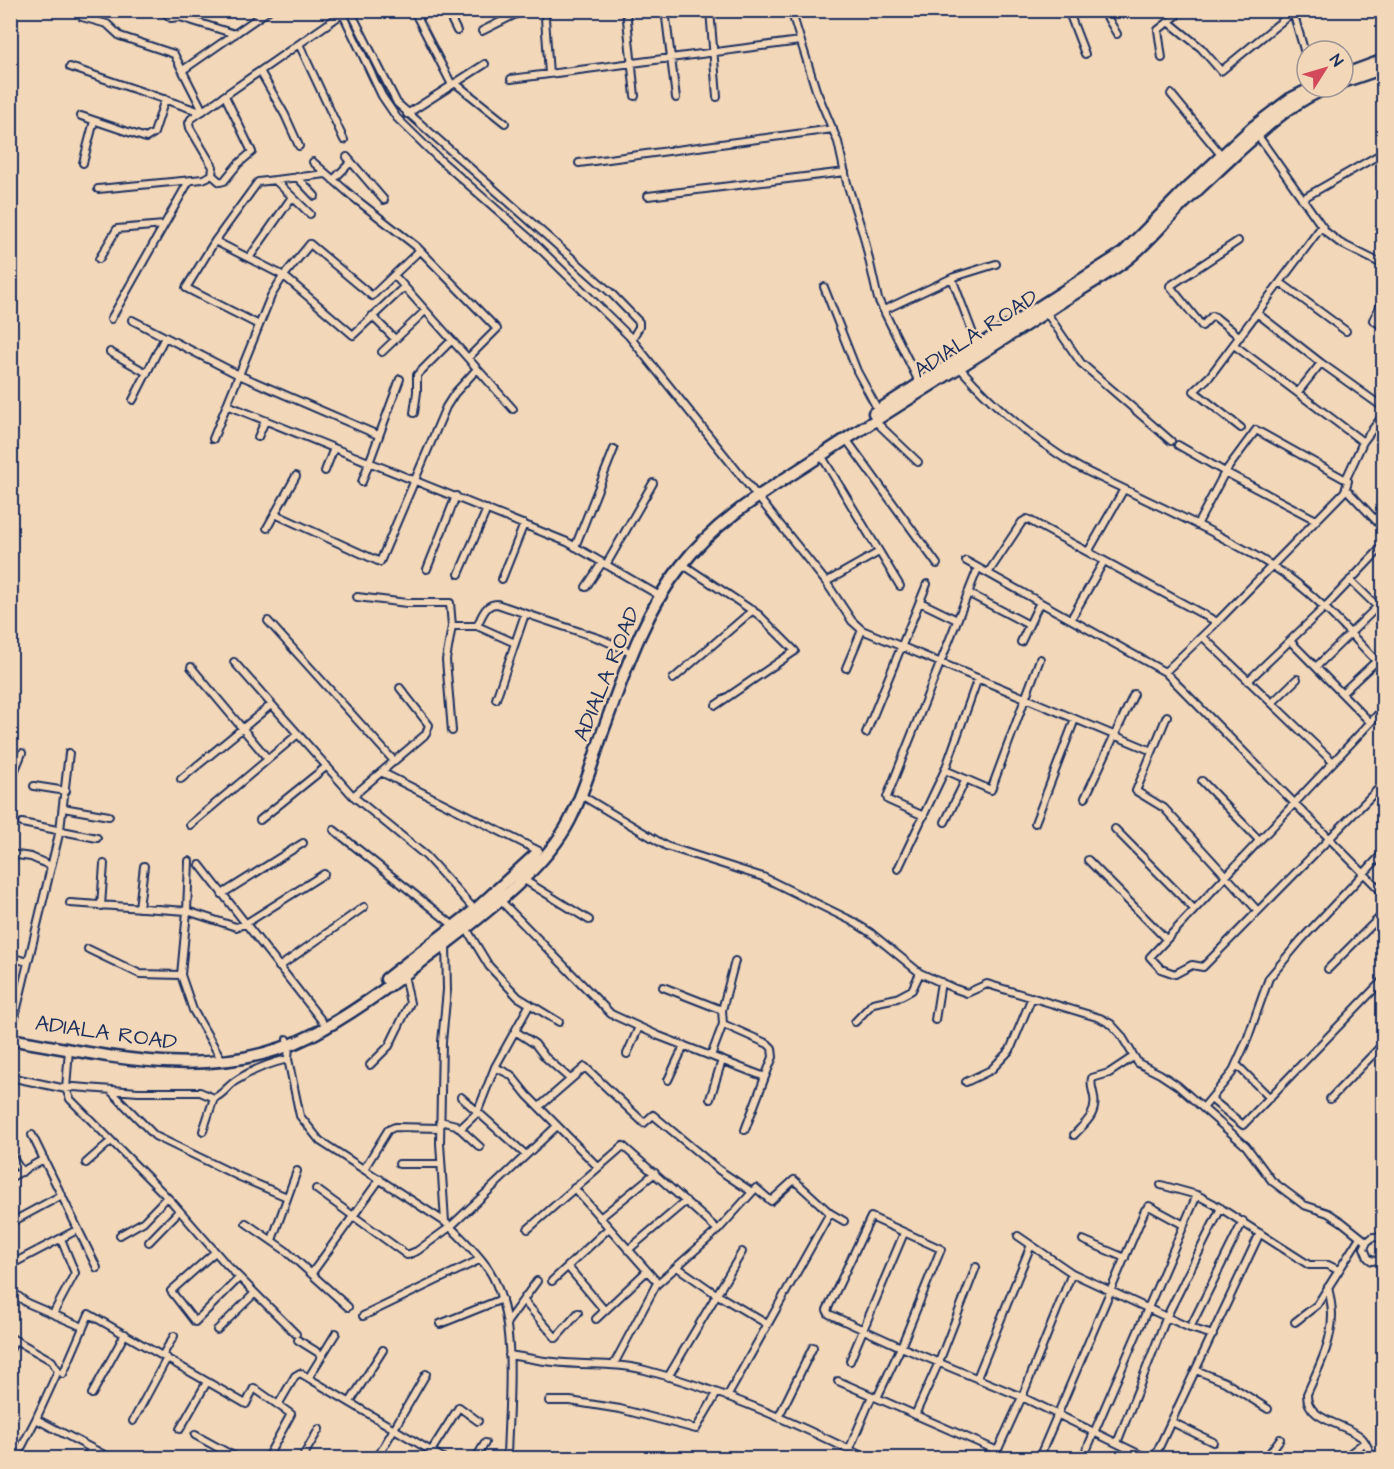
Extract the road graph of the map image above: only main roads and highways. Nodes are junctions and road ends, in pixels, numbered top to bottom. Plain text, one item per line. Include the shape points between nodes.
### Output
1 (1383, 60) edge
2 (1383, 68) edge
3 (1355, 70) edge
4 (1355, 78) edge
5 (1295, 96) edge
6 (1307, 99) edge
7 (1255, 131) junction
8 (877, 416) junction
9 (756, 495) junction
10 (657, 595) junction
11 (519, 876) junction
12 (497, 896) junction
13 (460, 927) junction
14 (11, 1033) edge
15 (10, 1039) edge
16 (288, 1042) junction

1 - 3 main road
2 - 4 main road
5 - 7 main road, ADIALA ROAD
6 - 7 main road, ADIALA ROAD
7 - 8 main road, ADIALA ROAD via 1222,156 1123,253
7 - 8 main road, ADIALA ROAD via 1129,258 960,368
8 - 9 main road, ADIALA ROAD
8 - 9 main road, ADIALA ROAD
9 - 10 main road, ADIALA ROAD via 696,547
9 - 10 main road, ADIALA ROAD via 727,510 692,543 674,563
10 - 11 main road, ADIALA ROAD via 626,650 577,791 552,837
10 - 11 main road, ADIALA ROAD via 567,825 558,840
11 - 12 main road, ADIALA ROAD
12 - 13 main road, ADIALA ROAD
12 - 13 main road, ADIALA ROAD via 475,910
13 - 16 main road, ADIALA ROAD
13 - 16 main road, ADIALA ROAD via 446,943 347,1013 311,1035
14 - 16 main road, ADIALA ROAD via 153,1056 219,1055
15 - 16 main road, ADIALA ROAD via 152,1062 197,1063 230,1061

